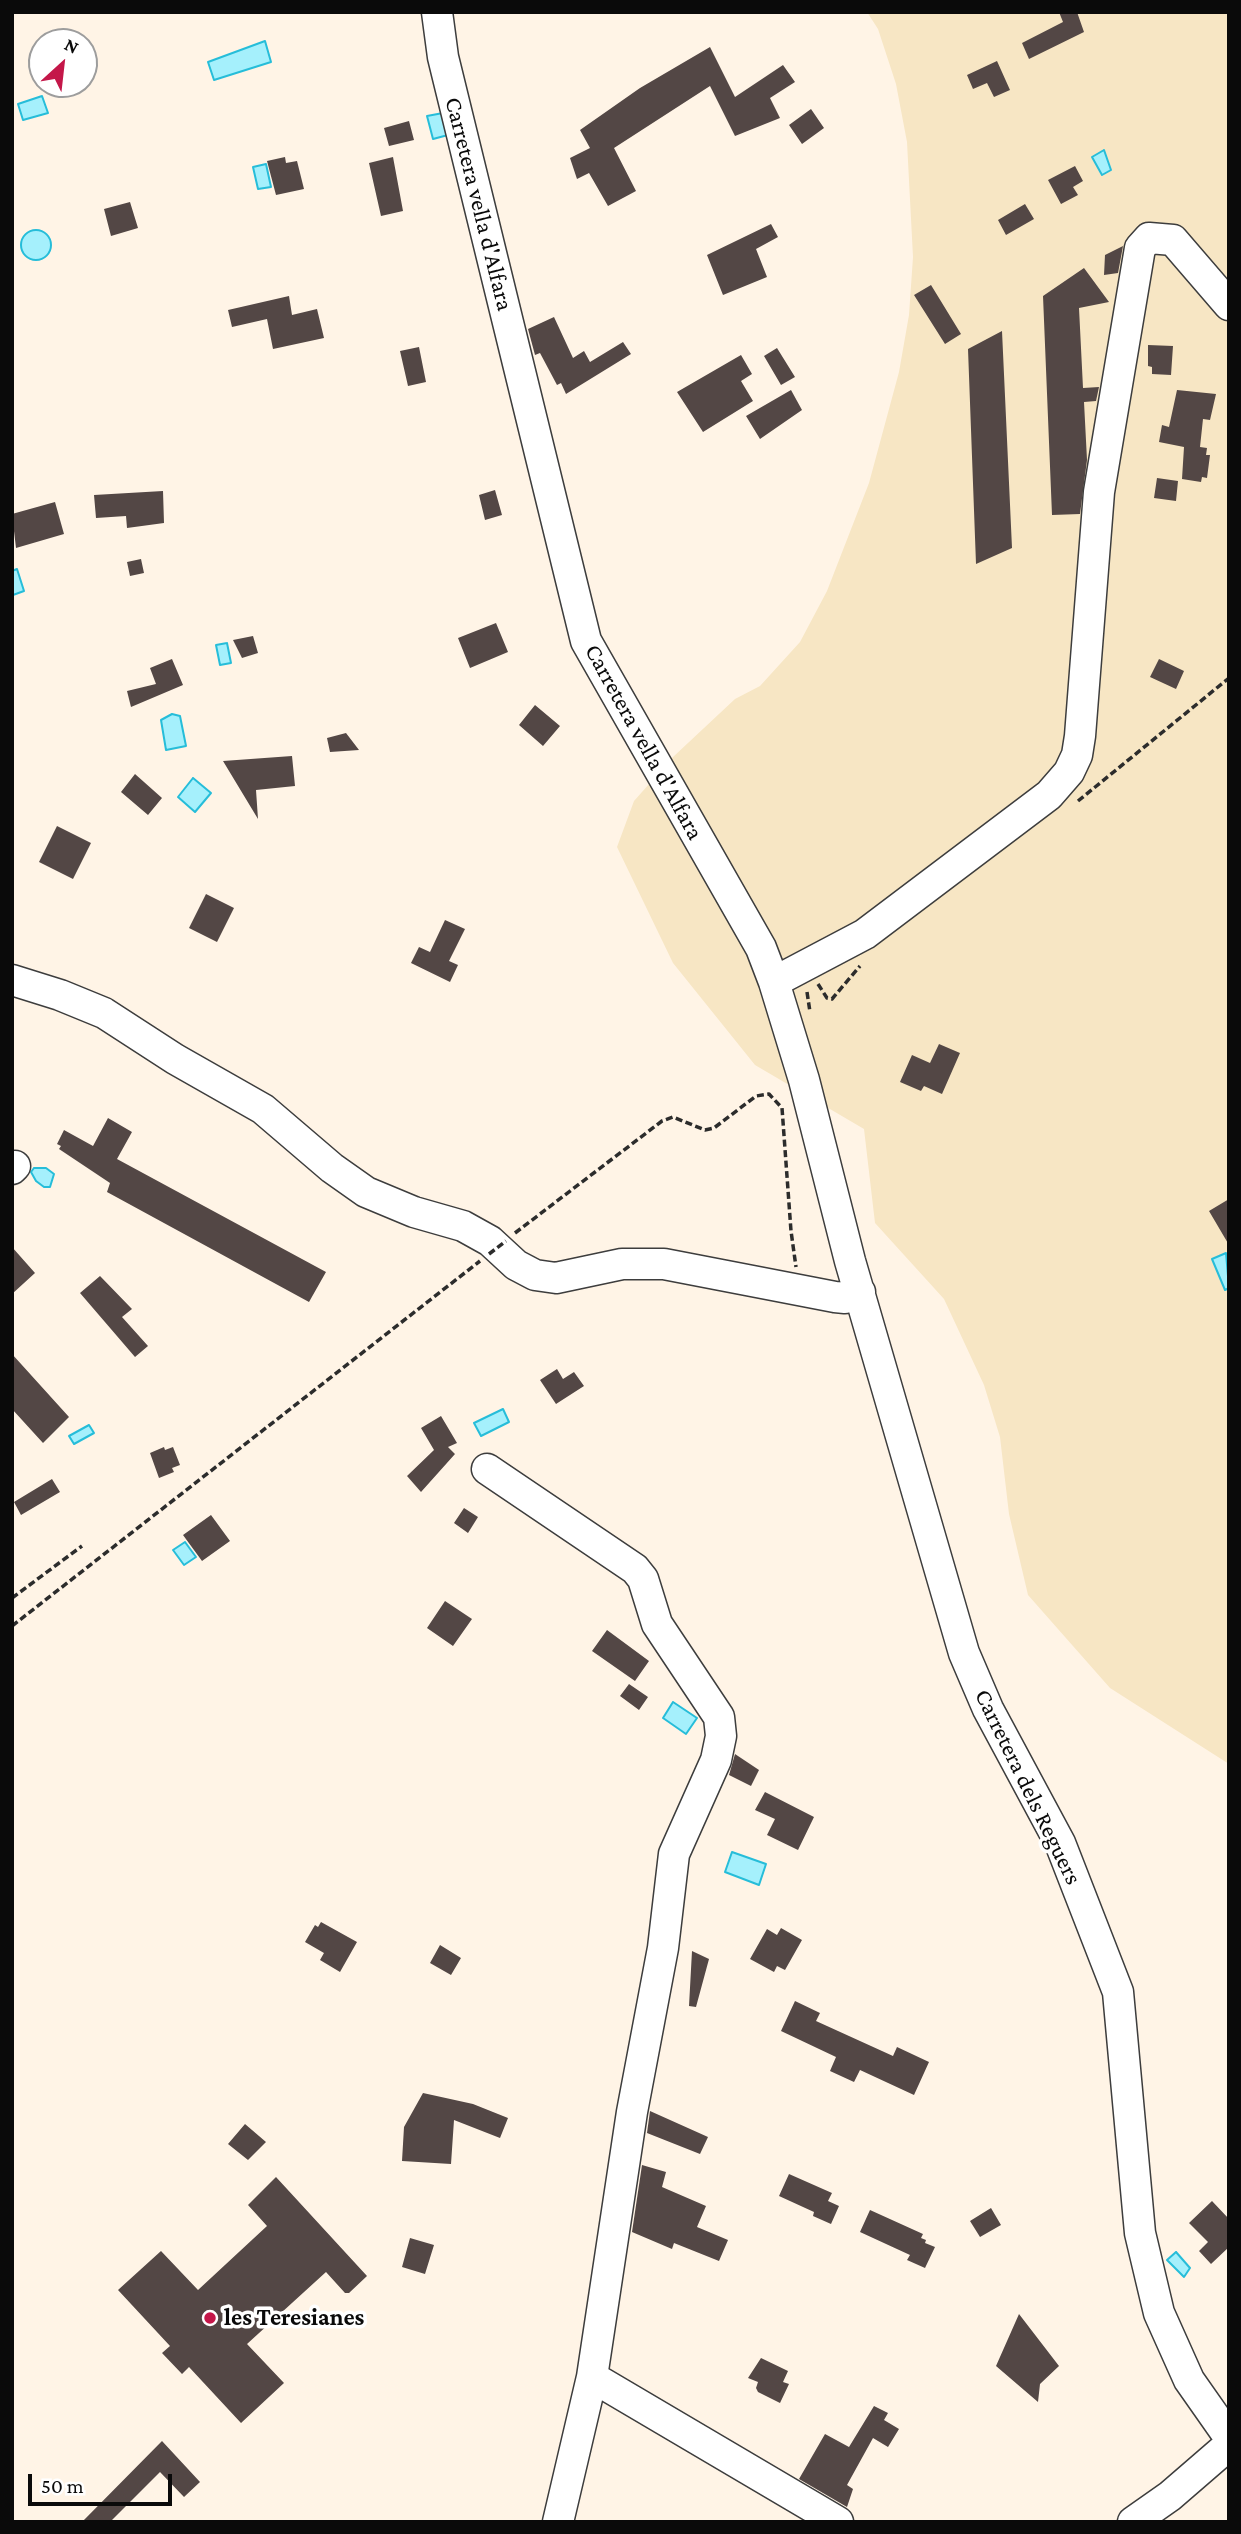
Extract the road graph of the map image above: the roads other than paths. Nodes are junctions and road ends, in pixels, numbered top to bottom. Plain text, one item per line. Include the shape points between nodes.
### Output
1 (437, 12) edge
2 (1229, 305) edge
3 (12, 980) edge
4 (774, 982) junction
5 (860, 1292) junction
6 (487, 1469) dead end
7 (592, 2377) junction
8 (1229, 2437) edge
9 (1229, 2445) edge
10 (558, 2522) edge
11 (838, 2522) edge
12 (1133, 2522) edge

1 - 4 street, Carretera vella d'Alfara via 443,57 586,641 761,948
2 - 4 street via 1173,240 1149,238 1140,248 1099,492 1080,736 1069,772 1049,795 864,934
3 - 5 street via 113,1018 263,1109 366,1192 463,1226 535,1275 564,1277 645,1263 835,1297
4 - 5 street, Carretera vella d'Alfara
5 - 8 street, Carretera dels Reguers via 964,1653 988,1709 1060,1843 1118,1992 1140,2233 1159,2313 1188,2380
6 - 7 street via 635,1569 643,1579 657,1624 713,1706 720,1727 716,1760 674,1854 663,1948 632,2112
7 - 10 street
7 - 11 street
9 - 12 street

